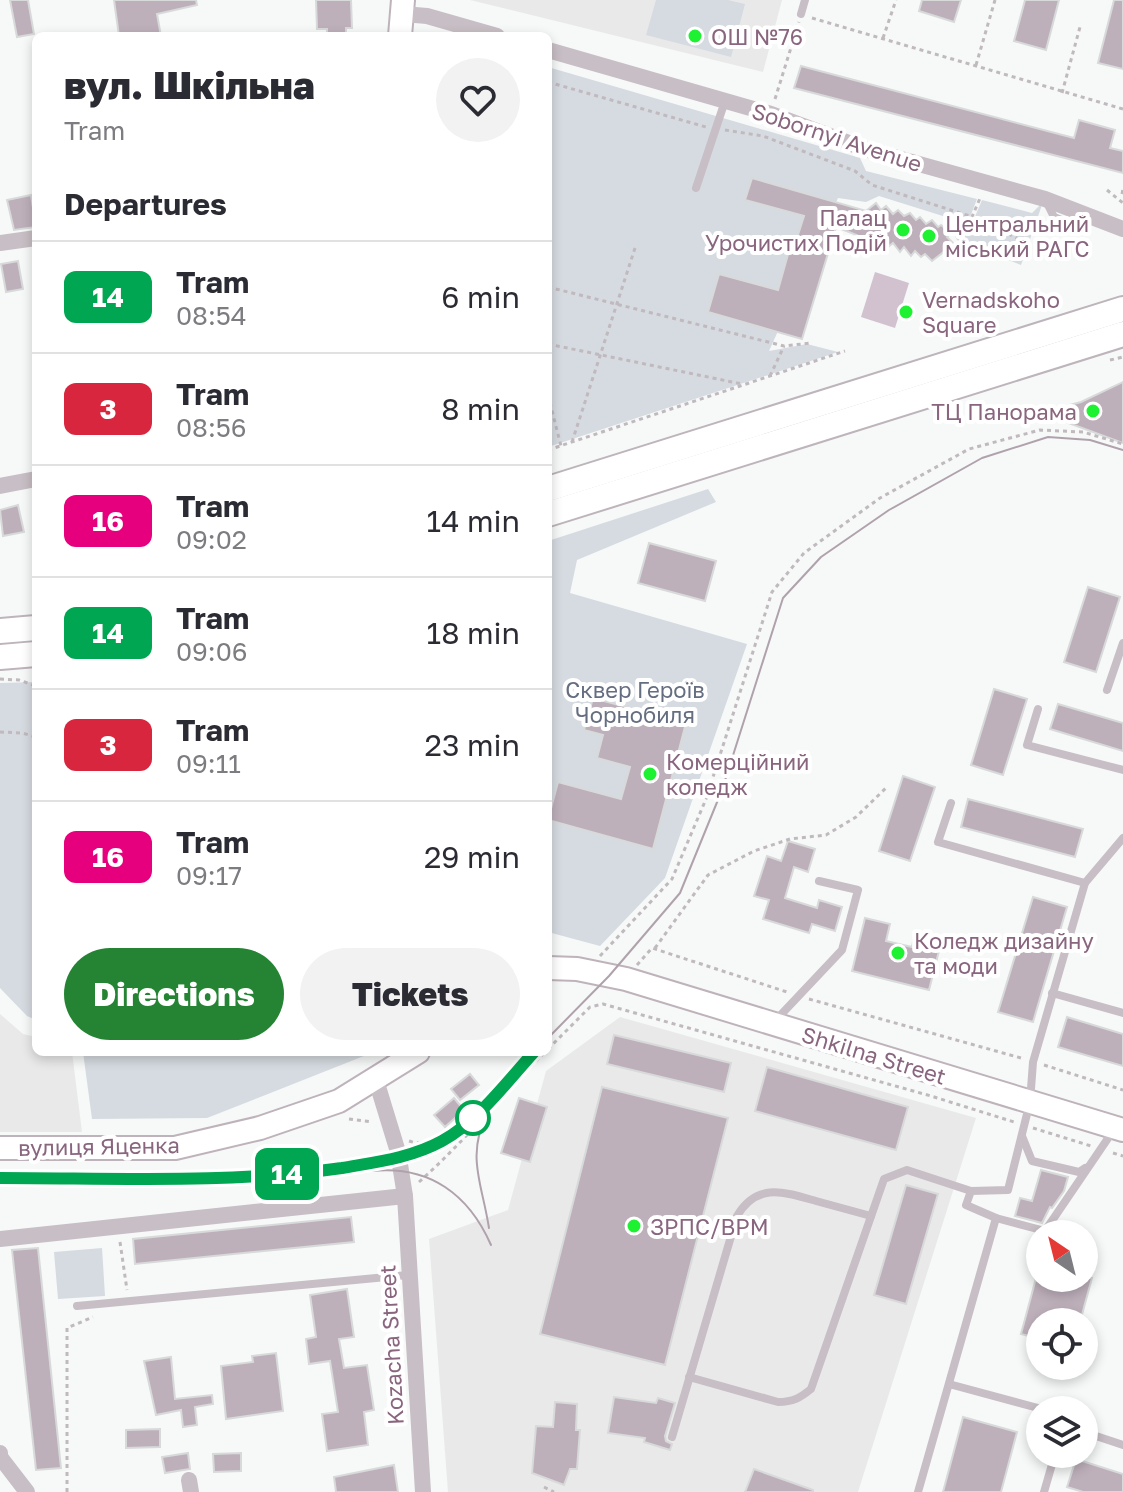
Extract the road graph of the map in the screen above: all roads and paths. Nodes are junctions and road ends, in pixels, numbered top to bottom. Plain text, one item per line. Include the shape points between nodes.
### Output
1 (805, 0) edge
2 (896, 0) edge
3 (995, 0) edge
4 (801, 14) junction
5 (402, 17) edge
6 (1080, 27) dead end
7 (483, 32) edge
8 (883, 39) junction
9 (552, 51) edge
10 (976, 67) junction
11 (552, 83) edge
12 (1062, 93) junction
13 (725, 101) junction
14 (1123, 109) edge
15 (771, 114) junction
16 (716, 129) junction
17 (987, 183) junction
18 (696, 188) dead end
19 (1107, 190) dead end
20 (1123, 203) edge
21 (973, 217) junction
22 (1123, 229) edge
23 (32, 239) edge
24 (0, 243) edge
25 (1029, 244) dead end
26 (636, 245) dead end
27 (959, 247) dead end
28 (552, 288) edge
29 (616, 305) junction
30 (1123, 309) edge
31 (1123, 334) edge
32 (811, 343) dead end
33 (552, 345) edge
34 (784, 346) junction
35 (845, 351) dead end
36 (600, 354) junction
37 (770, 376) junction
38 (745, 384) junction
39 (552, 411) edge
40 (572, 442) junction
41 (1123, 444) edge
42 (561, 446) junction
43 (554, 448) edge
44 (32, 480) edge
45 (0, 486) edge
46 (552, 488) edge
47 (552, 513) edge
48 (1123, 643) edge
49 (1121, 654) edge
50 (0, 679) edge
51 (32, 685) edge
52 (1107, 690) dead end
53 (1038, 709) dead end
54 (0, 732) edge
55 (32, 736) edge
56 (1123, 770) edge
57 (888, 786) dead end
58 (951, 803) dead end
59 (1123, 838) edge
60 (819, 881) dead end
61 (1085, 883) junction
62 (655, 949) junction
63 (552, 957) edge
64 (552, 968) edge
65 (582, 970) junction
66 (626, 979) junction
67 (1052, 993) junction
68 (799, 996) junction
69 (603, 1004) junction
70 (1123, 1013) edge
71 (771, 1024) junction
72 (552, 1044) edge
73 (412, 1056) edge
74 (540, 1056) edge
75 (1033, 1062) junction
76 (376, 1080) junction
77 (1123, 1090) edge
78 (1030, 1102) junction
79 (349, 1119) dead end
80 (1024, 1125) junction
81 (473, 1128) junction
82 (1119, 1129) edge
83 (394, 1135) junction
84 (1022, 1135) junction
85 (0, 1148) edge
86 (1101, 1149) junction
87 (1123, 1156) edge
88 (1090, 1164) junction
89 (971, 1191) junction
90 (405, 1196) junction
91 (871, 1216) junction
92 (996, 1218) junction
93 (118, 1225) junction
94 (0, 1239) edge
95 (408, 1275) junction
96 (128, 1303) junction
97 (77, 1306) dead end
98 (689, 1377) junction
99 (949, 1384) junction
100 (1026, 1405) edge
101 (672, 1437) dead end
102 (1098, 1437) edge
103 (1123, 1445) edge
104 (0, 1453) edge
105 (1052, 1468) edge
106 (544, 1487) dead end
107 (1047, 1491) edge
108 (27, 1492) edge
109 (67, 1492) edge
110 (423, 1492) edge
111 (554, 1492) edge
112 (918, 1492) edge

1 - 4 lane
2 - 8 path
3 - 10 path
4 - 8 path
4 - 15 path
5 - 7 street via 427,16
6 - 12 path
8 - 10 path
9 - 13 street, Sobornyi Avenue
10 - 12 path
11 - 16 path
12 - 14 path
13 - 15 street, Sobornyi Avenue
13 - 16 lane
15 - 17 street, Sobornyi Avenue via 865,149
16 - 18 lane
16 - 21 path via 763,136 855,171 900,196
17 - 21 path
17 - 22 street, Sobornyi Avenue
19 - 20 path
21 - 25 path
21 - 27 path
23 - 24 street
26 - 29 path
28 - 29 path
29 - 34 path
29 - 36 path
30 - 46 main road
31 - 47 main road
32 - 34 path
33 - 36 path
34 - 37 path
35 - 37 path
36 - 38 path
36 - 40 path
37 - 38 path
38 - 40 path
39 - 42 path
40 - 42 path
41 - 65 path via 1083,432 1040,430 969,449 880,498 804,553 772,592 706,799 672,879
42 - 43 path
44 - 45 street
48 - 49 lane
49 - 52 lane
50 - 51 path
53 - 56 lane via 1027,745
54 - 55 path
57 - 62 path via 856,817 826,835 754,851 708,875
58 - 61 lane via 938,842
59 - 61 lane
60 - 68 lane via 858,890 842,950
61 - 67 lane
62 - 66 path
62 - 68 path
63 - 65 main road
64 - 65 main road
65 - 66 main road
66 - 69 path
66 - 71 main road, Shkilna Street
67 - 70 lane
67 - 75 lane
68 - 71 lane
68 - 75 path
69 - 72 path via 590,1007
69 - 80 path
71 - 78 main road, Shkilna Street
73 - 76 main road, вулиця Яценка
74 - 81 path
75 - 77 path
75 - 78 lane
76 - 83 street, Kozacha Street
76 - 85 main road, вулиця Яценка via 301,1116 175,1148
78 - 80 lane
78 - 82 main road, Shkilna Street
79 - 83 path via 369,1120 387,1136
80 - 84 lane
80 - 86 path
81 - 83 path via 417,1144
81 - 90 path
82 - 86 lane
83 - 90 street, Kozacha Street
84 - 88 lane via 1032,1161 1079,1172
84 - 89 lane via 1008,1190
86 - 87 path
86 - 88 lane
88 - 92 lane via 1045,1231
89 - 91 lane via 907,1170 884,1179
89 - 92 lane via 966,1205
90 - 93 street
90 - 95 street, Kozacha Street
91 - 98 lane via 811,1389 791,1402 778,1402
91 - 98 lane via 782,1191 762,1193 745,1203
92 - 99 lane
93 - 94 street
93 - 96 path
95 - 96 lane
95 - 110 street, Kozacha Street
96 - 97 lane
96 - 109 path via 67,1328
98 - 101 lane
99 - 100 lane
99 - 112 lane
102 - 103 lane
104 - 108 street
105 - 107 lane
106 - 111 path

